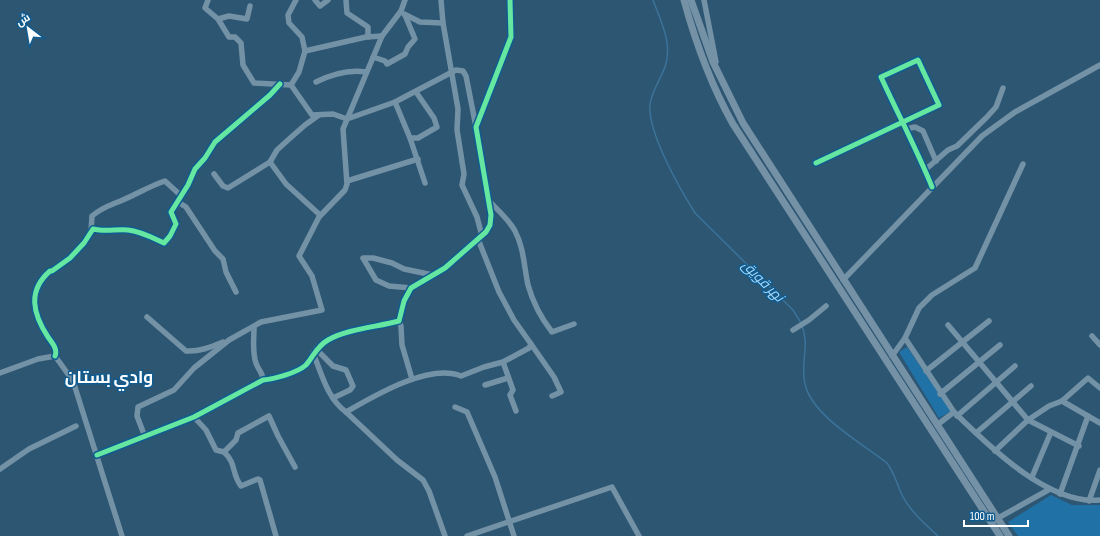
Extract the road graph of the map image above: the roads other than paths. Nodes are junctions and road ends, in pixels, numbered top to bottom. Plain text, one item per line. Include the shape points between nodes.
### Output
1 (208, 0) edge
2 (296, 0) edge
3 (315, 0) edge
4 (328, 0) edge
5 (346, 0) edge
6 (405, 0) edge
7 (441, 0) edge
8 (510, 0) edge
9 (684, 0) edge
10 (691, 0) edge
11 (704, 0) edge
12 (250, 6) dead end
13 (402, 13) junction
14 (218, 19) junction
15 (442, 23) junction
16 (382, 36) junction
17 (368, 37) junction
18 (305, 51) junction
19 (373, 57) junction
20 (1100, 65) edge
21 (366, 72) junction
22 (452, 72) junction
23 (718, 72) junction
24 (316, 82) dead end
25 (280, 84) junction
26 (291, 85) junction
27 (1003, 88) dead end
28 (416, 92) junction
29 (395, 102) junction
30 (320, 115) junction
31 (347, 119) junction
32 (902, 122) junction
33 (476, 127) junction
34 (906, 130) junction
35 (410, 138) junction
36 (418, 159) junction
37 (936, 161) junction
38 (270, 162) junction
39 (816, 162) dead end
40 (1023, 164) dead end
41 (925, 170) junction
42 (214, 174) dead end
43 (347, 181) junction
44 (425, 183) dead end
45 (932, 187) junction
46 (183, 194) junction
47 (489, 200) junction
48 (178, 202) junction
49 (320, 216) junction
50 (91, 231) junction
51 (480, 237) junction
52 (433, 275) junction
53 (843, 280) junction
54 (411, 288) junction
55 (236, 292) dead end
56 (826, 306) dead end
57 (147, 317) dead end
58 (399, 321) junction
59 (988, 321) dead end
60 (574, 324) dead end
61 (948, 324) dead end
62 (254, 328) junction
63 (795, 329) dead end
64 (1092, 336) dead end
65 (905, 338) junction
66 (229, 340) junction
67 (962, 341) junction
68 (531, 344) junction
69 (1000, 345) dead end
70 (1100, 345) edge
71 (315, 351) junction
72 (56, 356) junction
73 (892, 356) junction
74 (503, 362) junction
75 (980, 362) junction
76 (1015, 366) dead end
77 (926, 371) junction
78 (0, 373) edge
79 (508, 378) junction
80 (412, 379) junction
81 (263, 380) junction
82 (995, 383) junction
83 (1098, 385) edge
84 (485, 386) dead end
85 (1031, 386) dead end
86 (940, 394) junction
87 (552, 396) dead end
88 (333, 398) junction
89 (1062, 401) junction
90 (1012, 402) junction
91 (925, 406) junction
92 (455, 407) dead end
93 (918, 410) junction
94 (516, 411) dead end
95 (346, 412) junction
96 (956, 414) junction
97 (1088, 416) junction
98 (194, 417) junction
99 (1028, 420) junction
100 (1100, 423) edge
101 (937, 425) junction
102 (76, 426) dead end
103 (1051, 432) junction
104 (976, 433) junction
105 (146, 437) junction
106 (1079, 446) junction
107 (995, 451) junction
108 (224, 452) junction
109 (97, 455) junction
110 (295, 467) dead end
111 (0, 469) edge
112 (1100, 470) edge
113 (1032, 477) junction
114 (1050, 489) junction
115 (1060, 494) junction
116 (1100, 500) edge
117 (1089, 501) junction
118 (994, 520) junction
119 (509, 522) junction
120 (122, 536) edge
121 (276, 536) edge
122 (445, 536) edge
123 (467, 536) edge
124 (514, 536) edge
125 (639, 536) edge
126 (1000, 536) edge
127 (1009, 536) edge

1 - 14 street via 205,8
2 - 18 street via 288,16 289,23 302,37
3 - 4 street via 320,6
5 - 17 street via 347,13 368,27
6 - 13 street
7 - 15 street
8 - 33 street via 511,37
9 - 93 main road via 702,60 716,94 733,124
10 - 23 main road
11 - 23 street
12 - 14 street via 247,19 229,16
13 - 15 street via 420,22
13 - 16 street
13 - 19 street via 415,39 405,54 387,64
14 - 25 street via 229,37 235,37 241,43 243,65 254,83
15 - 22 street
16 - 17 street
16 - 19 street
17 - 18 street
18 - 26 street via 299,72
19 - 21 street
20 - 45 street via 1015,112 982,136
21 - 24 street via 354,70
21 - 31 street
22 - 28 street
22 - 33 street via 463,71 466,76
22 - 51 street via 464,174 462,185 477,217
23 - 53 main road via 743,123
25 - 26 street
25 - 46 street via 215,142 195,169
26 - 30 street via 312,115
27 - 37 street via 996,107 987,117 958,146 948,150
28 - 29 street
28 - 35 street via 434,118 436,127 418,138
29 - 31 street
29 - 35 street
30 - 31 street via 333,114
30 - 38 street via 277,150
31 - 43 street via 343,129
32 - 32 street via 881,77 918,60 939,105
32 - 34 street
32 - 39 street
33 - 47 street
34 - 37 street via 915,127 923,131
34 - 41 street
35 - 36 street
36 - 43 street
36 - 44 street
37 - 41 street
38 - 42 street via 228,188 223,186
38 - 49 street via 286,184
40 - 65 street via 975,268 919,308
41 - 45 street
43 - 49 street via 346,190
45 - 53 street
46 - 48 street
46 - 50 street via 165,181 146,187 125,199 102,207 92,216
47 - 51 street via 490,225
47 - 60 street via 515,232 524,257 534,304 546,324 552,332
48 - 50 street via 171,212 176,224 164,243 146,234 128,230
48 - 55 street via 186,207 214,251 224,259 226,272
49 - 62 street via 299,256 312,276 322,310 261,322
50 - 72 street via 70,258 50,271 37,286 34,306 36,314 55,347
51 - 52 street via 445,268
51 - 68 street via 499,292
52 - 54 street
52 - 54 street via 404,269 373,258 363,258 376,280 389,286
53 - 73 main road
54 - 58 street via 404,301
56 - 63 street
57 - 66 street via 186,351 193,352
58 - 71 street via 346,332 327,340
58 - 80 street via 402,345
59 - 67 street
61 - 67 street
62 - 66 street
62 - 81 street via 254,353
64 - 70 street
65 - 73 street
65 - 77 street
66 - 105 street via 194,368 174,390 138,407 137,416
67 - 75 street
67 - 77 street
68 - 74 street via 529,348
68 - 87 street via 554,377 561,392
69 - 75 street
71 - 81 street via 299,369 274,379
71 - 88 street via 326,387
71 - 88 street via 333,366 346,370 352,380 353,386 350,390
72 - 78 street via 38,359
72 - 109 street via 73,381
73 - 91 main road
74 - 79 street
74 - 80 street via 461,376 452,372
75 - 82 street
75 - 86 street
76 - 82 street
77 - 86 street
79 - 84 street
79 - 94 street via 513,390 510,395
80 - 95 street
81 - 98 street
82 - 90 street
82 - 96 street
83 - 89 street via 1088,378
85 - 90 street
86 - 96 street
88 - 95 street
89 - 97 street
89 - 99 street
90 - 99 street
90 - 104 street
91 - 93 main road
91 - 101 main road
92 - 119 street via 467,412 495,477
93 - 118 main road
95 - 122 street via 397,460 423,480 430,491
96 - 101 street
96 - 104 street
97 - 100 street
97 - 106 street
98 - 105 street
98 - 108 street via 206,430 216,450
99 - 103 street
99 - 107 street
101 - 118 main road
102 - 111 street via 29,449
103 - 106 street
103 - 113 street
104 - 107 street
105 - 109 street
106 - 115 street
107 - 113 street
108 - 110 street via 236,440 238,433 269,416
108 - 121 street via 231,459 236,480 241,486 260,480
109 - 120 street
112 - 117 street
113 - 114 street
114 - 115 street
114 - 118 street
115 - 117 street
116 - 117 street
118 - 126 main road
118 - 127 main road
119 - 123 street
119 - 124 street
119 - 125 street via 612,487

